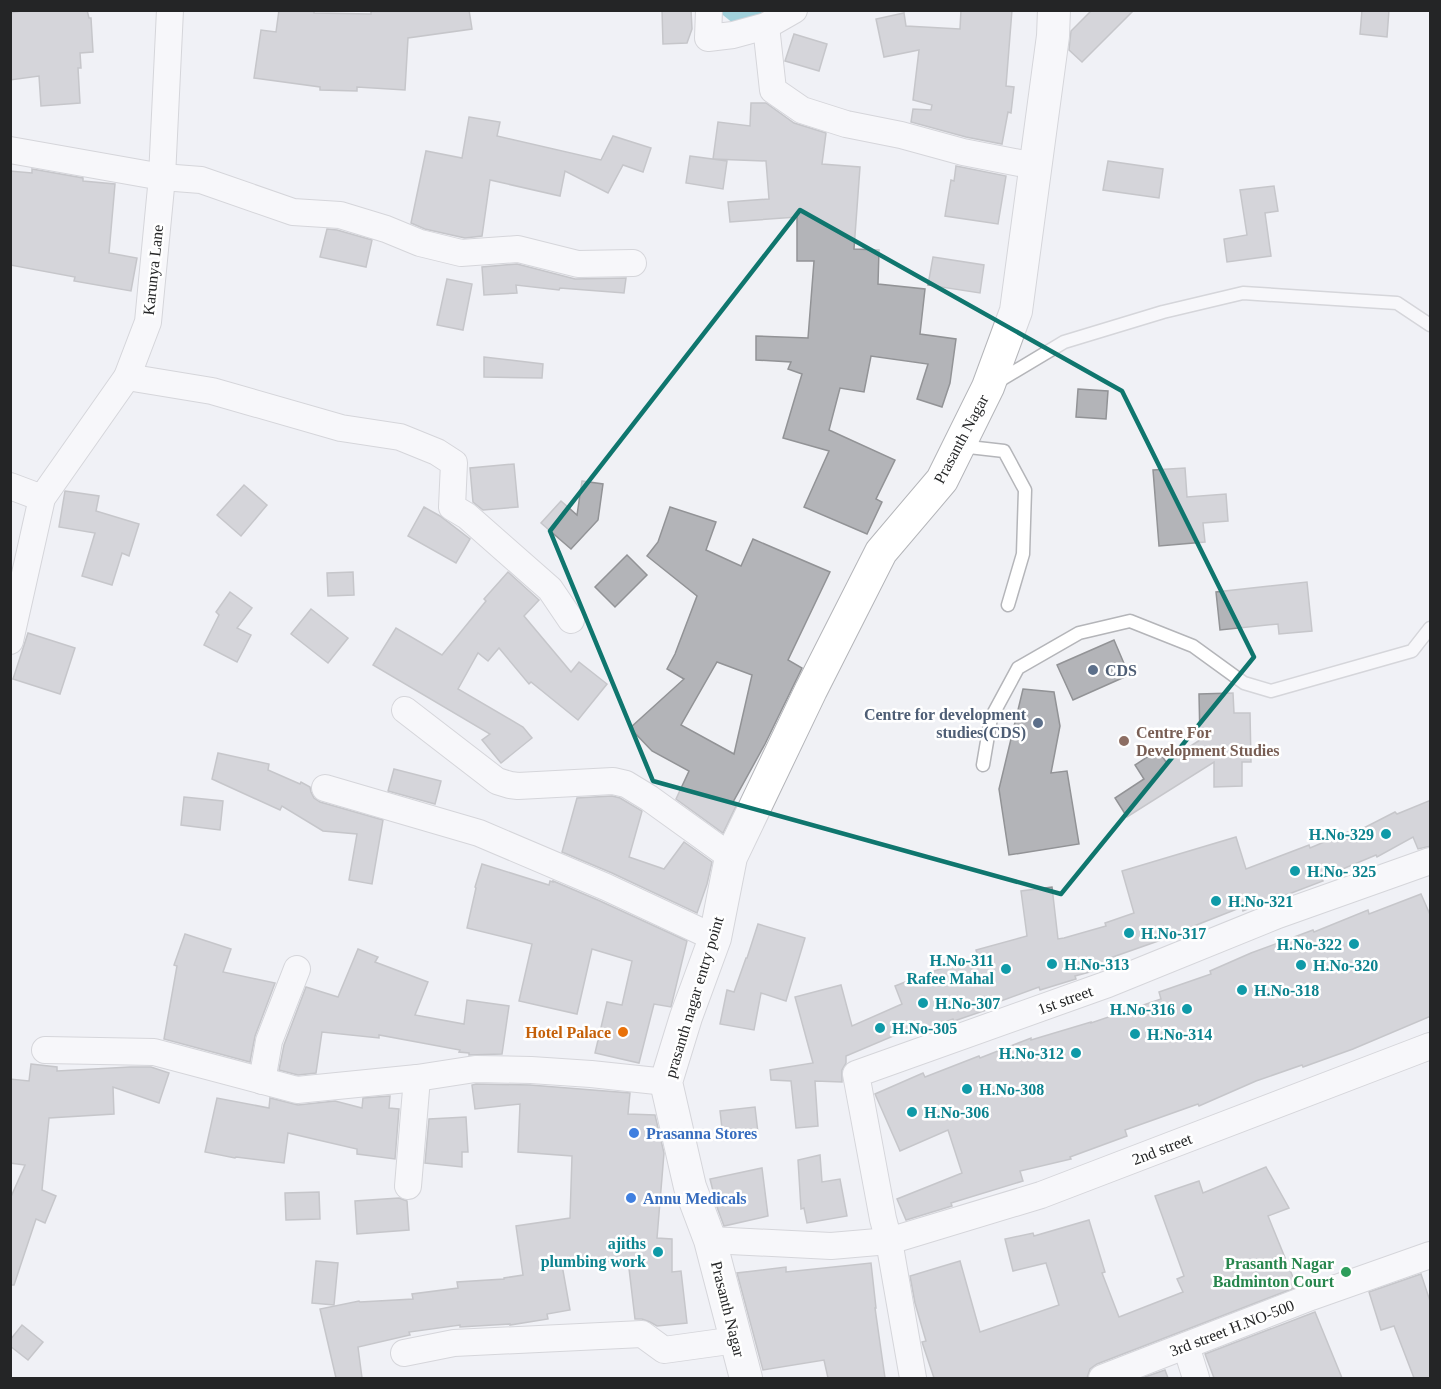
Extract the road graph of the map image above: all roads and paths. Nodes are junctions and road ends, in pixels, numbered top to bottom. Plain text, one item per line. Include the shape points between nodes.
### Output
1 (170, 10) edge
2 (709, 10) edge
3 (794, 10) edge
4 (1054, 10) edge
5 (766, 26) junction
6 (10, 150) edge
7 (1035, 166) junction
8 (162, 177) junction
9 (633, 263) dead end
10 (1431, 326) edge
11 (127, 378) junction
12 (988, 387) junction
13 (959, 446) junction
14 (10, 486) edge
15 (42, 498) junction
16 (1008, 605) dead end
17 (571, 620) dead end
18 (1431, 628) edge
19 (10, 640) edge
20 (405, 710) dead end
21 (984, 765) dead end
22 (325, 788) dead end
23 (731, 857) junction
24 (1431, 861) edge
25 (715, 938) junction
26 (297, 969) dead end
27 (1431, 1046) edge
28 (45, 1050) dead end
29 (417, 1078) junction
30 (262, 1081) junction
31 (666, 1082) junction
32 (408, 1186) dead end
33 (710, 1240) junction
34 (889, 1241) junction
35 (1431, 1255) edge
36 (736, 1340) junction
37 (1186, 1346) junction
38 (404, 1353) dead end
39 (746, 1378) edge
40 (913, 1378) edge
41 (1102, 1378) edge
42 (1196, 1378) edge

1 - 8 street, Karunya Lane
2 - 5 street via 708,38
3 - 5 street
4 - 7 street, Prasanth Nagar
5 - 7 street via 773,90 802,110 846,124
6 - 8 street
7 - 12 street, Prasanth Nagar via 1016,311
8 - 9 street via 201,180 293,212 340,214 420,243 462,253 518,249 578,264
8 - 11 street, Karunya Lane via 148,322
10 - 12 lane via 1397,303 1243,293 1064,342
11 - 15 street, Karunya Lane
11 - 17 street via 212,391 341,428 400,437 437,452 454,463 452,507 550,590
12 - 13 street, Prasanth Nagar
13 - 16 lane via 1004,451 1025,490 1023,554
13 - 23 street, Prasanth Nagar via 942,480 881,552
14 - 15 street
15 - 19 street, Karunya Lane
18 - 21 lane via 1412,651 1272,691 1244,683 1193,646 1130,621 1079,633 1018,668 992,718
20 - 23 street via 497,781 518,786 614,781 626,784
22 - 25 street via 478,833
23 - 25 street, prasanth nagar entry point
24 - 34 street, 1st street via 1278,915 1108,984 856,1074
25 - 31 street, prasanth nagar entry point
26 - 30 street via 269,1041
27 - 34 street, 2nd street via 1041,1195
28 - 30 street via 154,1052
29 - 30 street via 297,1090
29 - 31 street via 476,1069
29 - 32 street
31 - 33 street, prasanth nagar entry point via 690,1187
33 - 34 street, 2nd street via 831,1246
33 - 36 street, Prasanth Nagar
34 - 40 street
35 - 37 street, 3rd street H.NO-500
36 - 38 street via 664,1350 642,1334 454,1344
36 - 39 street, Prasanth Nagar
37 - 41 street, 3rd street H.NO-500
37 - 42 street

